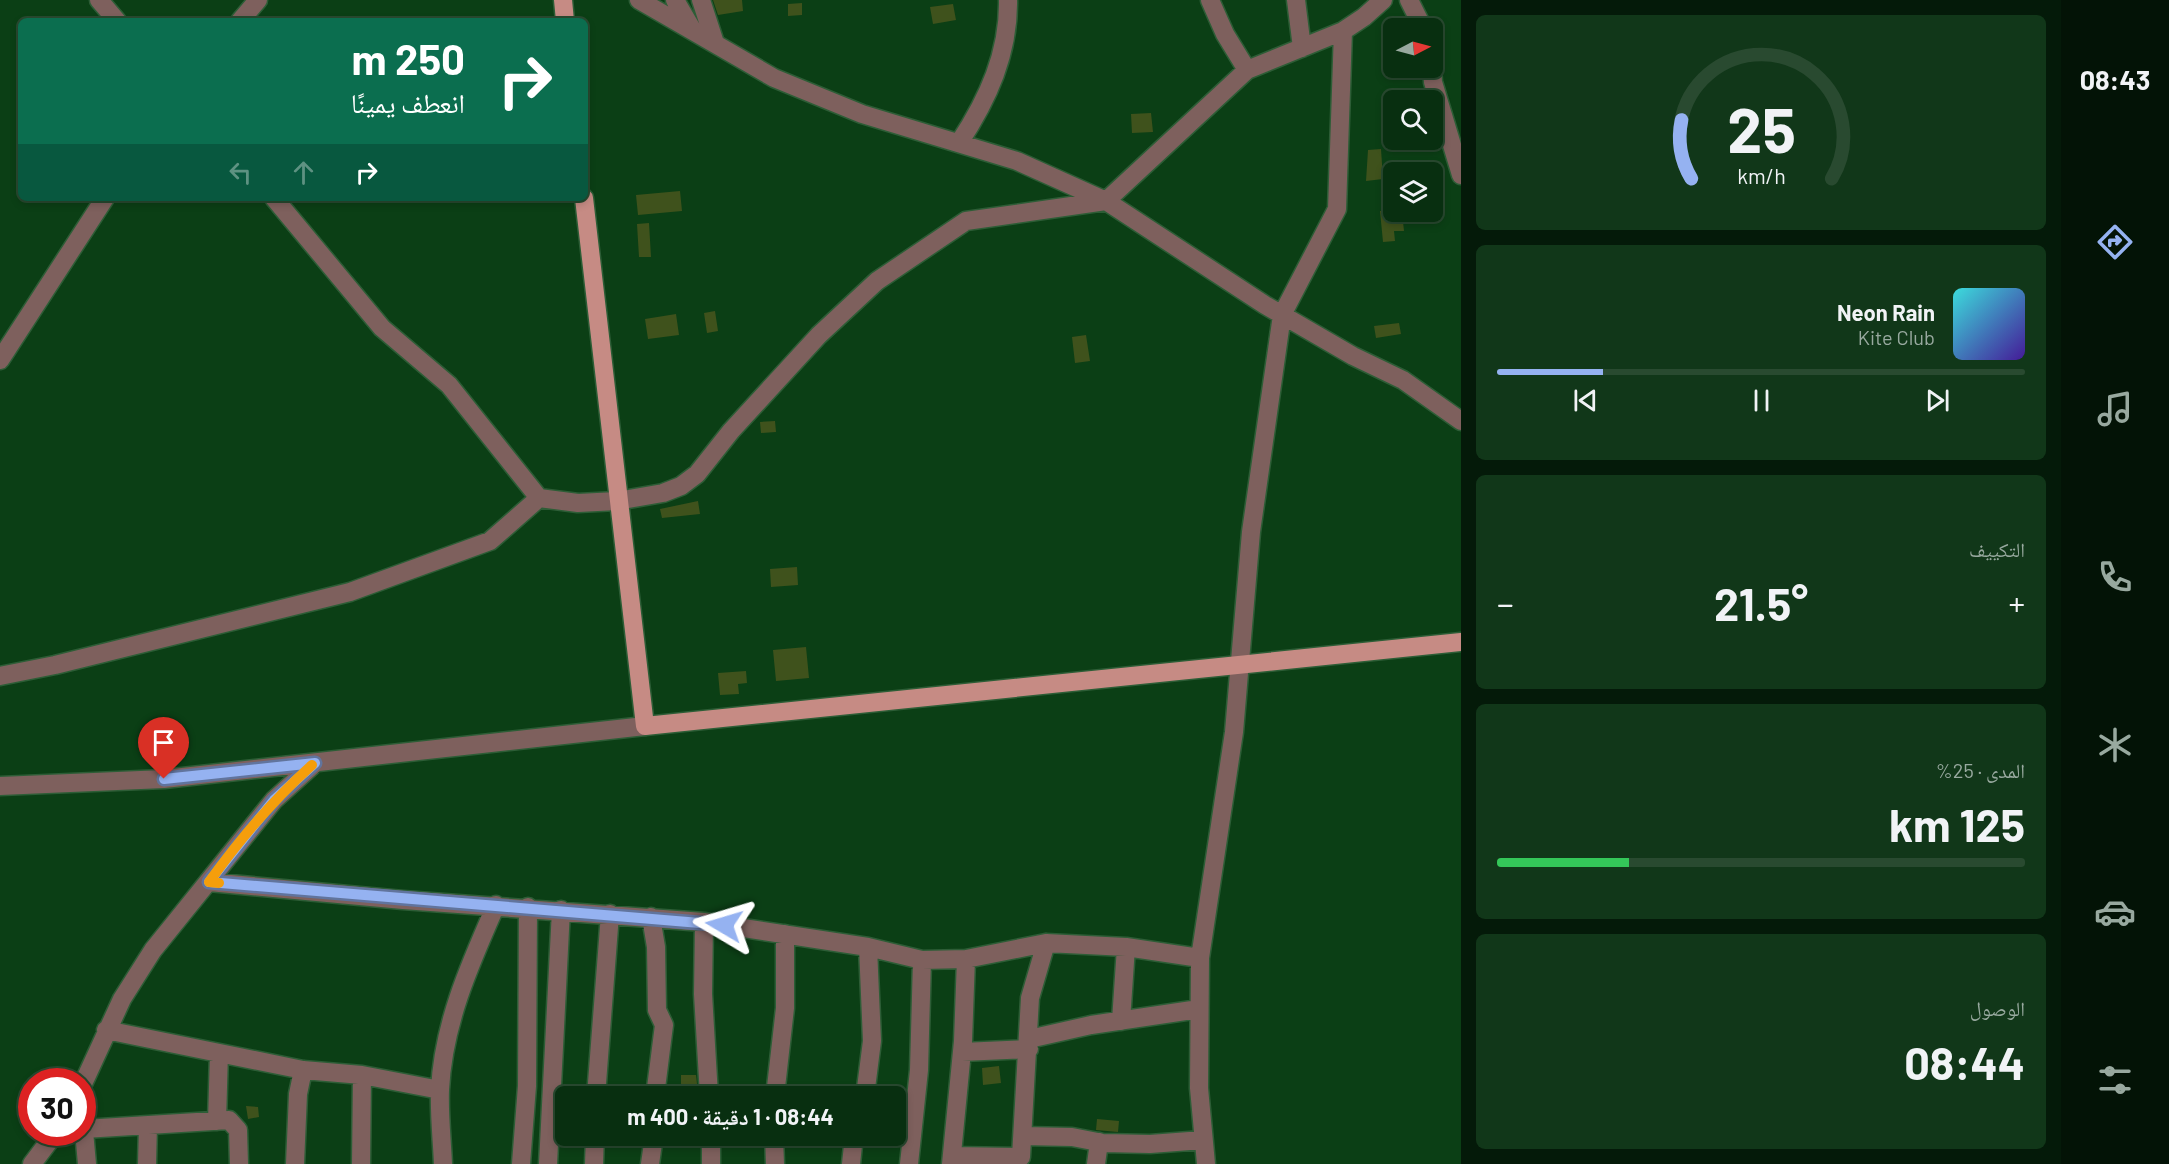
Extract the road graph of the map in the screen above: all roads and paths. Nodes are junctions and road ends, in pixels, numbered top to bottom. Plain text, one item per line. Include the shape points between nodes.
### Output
1 (99, 0) edge
2 (258, 0) edge
3 (563, 0) edge
4 (639, 0) edge
5 (675, 0) edge
6 (701, 0) edge
7 (1008, 0) edge
8 (1210, 0) edge
9 (1296, 0) edge
10 (1383, 0) edge
11 (1410, 0) edge
12 (114, 18) edge
13 (243, 18) edge
14 (565, 18) edge
15 (1418, 18) edge
16 (1343, 31) junction
17 (694, 32) junction
18 (715, 43) junction
19 (1302, 48) junction
20 (1247, 70) junction
21 (1433, 78) edge
22 (959, 143) junction
23 (1461, 175) edge
24 (103, 201) edge
25 (276, 201) edge
26 (584, 201) edge
27 (1106, 201) junction
28 (1282, 315) junction
29 (0, 360) edge
30 (1461, 421) edge
31 (539, 498) junction
32 (617, 501) junction
33 (1461, 642) edge
34 (1240, 665) junction
35 (0, 676) edge
36 (645, 726) junction
37 (315, 763) junction
38 (0, 786) edge
39 (209, 882) junction
40 (496, 905) junction
41 (528, 907) junction
42 (561, 910) junction
43 (610, 914) junction
44 (651, 917) junction
45 (704, 922) junction
46 (785, 934) junction
47 (1046, 943) junction
48 (868, 947) junction
49 (1126, 947) junction
50 (1200, 958) junction
51 (966, 959) junction
52 (922, 960) junction
53 (1199, 1009) junction
54 (1121, 1022) junction
55 (106, 1030) junction
56 (1029, 1044) junction
57 (962, 1052) junction
58 (219, 1053) junction
59 (90, 1068) edge
60 (303, 1070) junction
61 (362, 1075) junction
62 (597, 1086) edge
63 (656, 1086) edge
64 (709, 1086) edge
65 (776, 1086) edge
66 (866, 1086) edge
67 (440, 1090) junction
68 (217, 1120) junction
69 (148, 1125) junction
70 (96, 1128) edge
71 (1023, 1136) junction
72 (1203, 1140) junction
73 (1099, 1142) junction
74 (46, 1146) edge
75 (85, 1146) edge
76 (595, 1146) edge
77 (653, 1146) edge
78 (711, 1146) edge
79 (774, 1146) edge
80 (952, 1160) edge
81 (32, 1164) edge
82 (87, 1164) edge
83 (147, 1164) edge
84 (239, 1164) edge
85 (295, 1164) edge
86 (361, 1164) edge
87 (443, 1164) edge
88 (521, 1164) edge
89 (548, 1164) edge
90 (594, 1164) edge
91 (650, 1164) edge
92 (711, 1164) edge
93 (775, 1164) edge
94 (909, 1164) edge
95 (1096, 1164) edge
96 (1206, 1164) edge

1 - 12 street
2 - 13 street
3 - 14 main road
4 - 17 street
5 - 17 street
6 - 18 street
7 - 22 street via 1009,23 1001,60 980,111
8 - 20 street
9 - 19 street
10 - 16 street
11 - 15 street
16 - 19 street
16 - 28 street via 1336,209
17 - 18 street
18 - 22 street via 774,78 862,114
19 - 20 street
20 - 27 street
21 - 23 street
22 - 27 street via 1017,161
24 - 29 street
25 - 31 street via 382,328 449,385
26 - 32 main road
27 - 28 street
27 - 32 street via 966,221 877,281 819,335 730,431 697,474 663,493
28 - 30 street via 1403,380
28 - 34 street via 1251,532
31 - 32 street via 578,503
31 - 35 street via 490,541 350,592
32 - 36 main road
33 - 34 main road
34 - 36 main road
34 - 50 street via 1234,732
36 - 37 street
37 - 38 street via 164,779
37 - 39 street via 274,800
39 - 40 street
39 - 55 street via 153,950
40 - 41 street
40 - 67 street via 460,990 445,1046
41 - 42 street
41 - 88 street via 527,1086
42 - 43 street
42 - 89 street
43 - 44 street
43 - 62 street
44 - 45 street
44 - 63 street via 656,947 657,1010 664,1025
45 - 46 street
45 - 64 street
46 - 48 street
46 - 65 street via 785,1008
47 - 49 street
47 - 51 street
47 - 56 street via 1031,989
48 - 52 street
48 - 66 street via 872,1041
49 - 50 street
49 - 54 street
50 - 53 street
51 - 52 street
51 - 57 street
52 - 94 street via 920,1070
53 - 54 street
53 - 72 street
54 - 56 street
55 - 58 street
55 - 59 street
56 - 57 street
56 - 71 street
57 - 80 street
58 - 60 street
58 - 68 street
60 - 61 street
60 - 85 street
61 - 67 street
61 - 86 street
67 - 87 street
68 - 69 street
68 - 84 street via 233,1121 237,1126
69 - 70 street
69 - 83 street
71 - 73 street
71 - 80 street via 1018,1159
72 - 73 street
72 - 96 street
73 - 95 street
74 - 81 street
75 - 82 street
76 - 90 street
77 - 91 street
78 - 92 street
79 - 93 street

